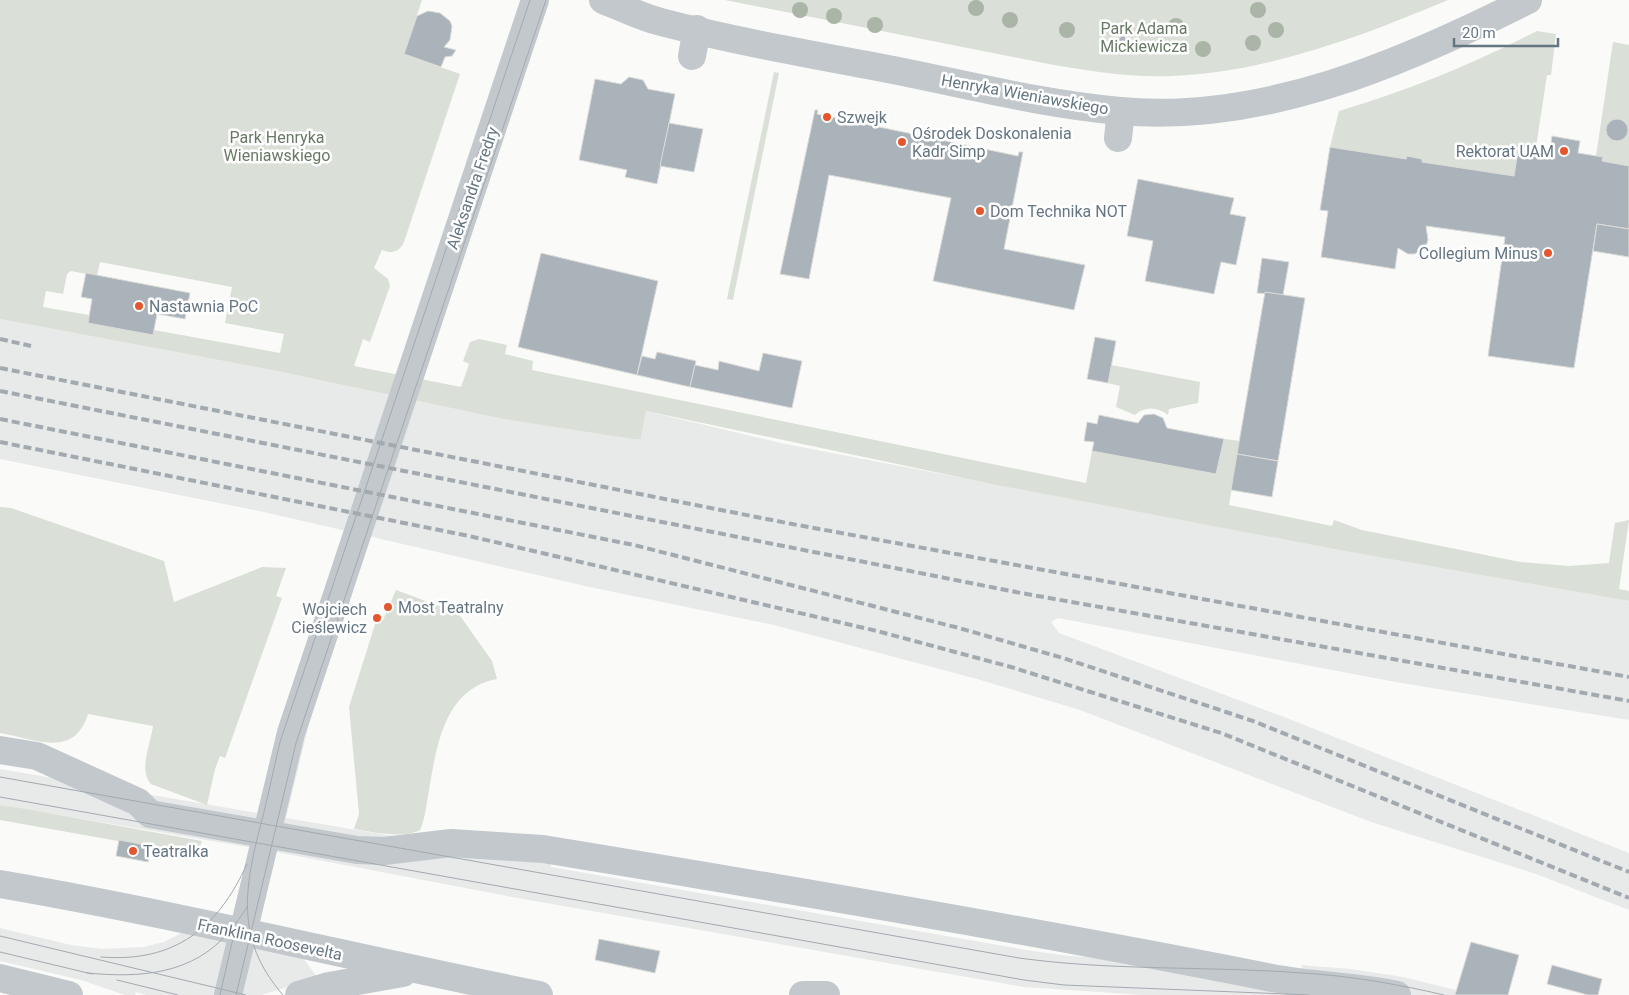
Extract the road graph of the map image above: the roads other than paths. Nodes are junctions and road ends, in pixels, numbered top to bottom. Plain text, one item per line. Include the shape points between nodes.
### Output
1 (535, 0) edge
2 (602, 0) edge
3 (1528, 0) edge
4 (698, 30) junction
5 (692, 56) dead end
6 (1121, 111) junction
7 (1118, 138) dead end
8 (0, 750) edge
9 (0, 884) edge
10 (243, 933) junction
11 (419, 971) junction
12 (0, 978) edge
13 (69, 995) edge
14 (228, 995) edge
15 (299, 995) edge
16 (539, 995) edge
17 (802, 995) edge
18 (826, 995) edge
19 (1397, 995) edge

1 - 10 street, Aleksandra Fredry via 291,733
2 - 4 street, Henryka Wieniawskiego via 660,22
3 - 6 street, Henryka Wieniawskiego via 1453,38 1345,80 1309,90 1232,106 1182,111
4 - 5 street
4 - 6 street, Henryka Wieniawskiego via 1071,105
6 - 7 street
8 - 19 street via 37,756 138,802 150,814 370,851 451,843 543,849 1096,944 1279,979
9 - 10 street, Franklina Roosevelta
10 - 11 street, Franklina Roosevelta
10 - 14 street
11 - 15 street via 329,986
11 - 16 street, Franklina Roosevelta
12 - 13 street
17 - 18 street

